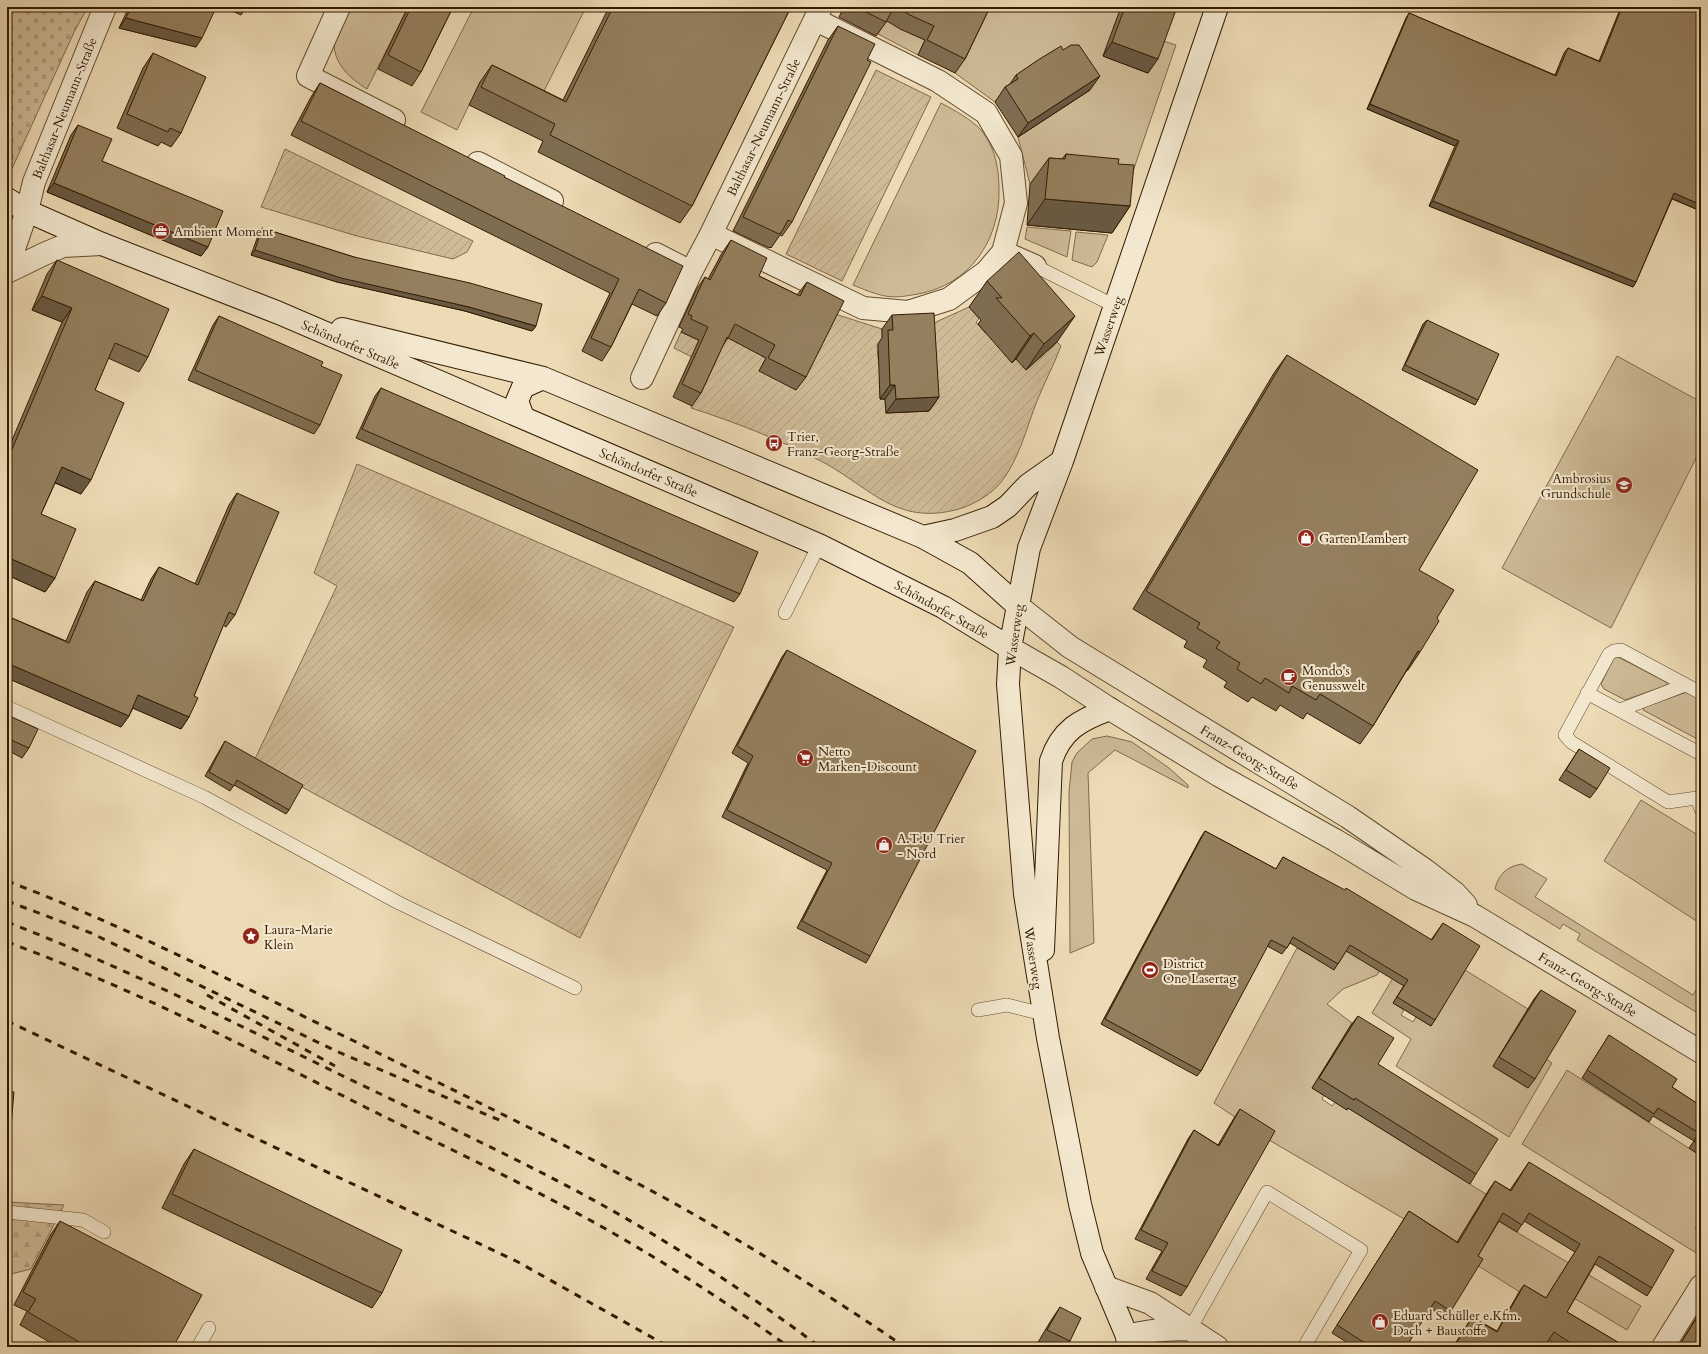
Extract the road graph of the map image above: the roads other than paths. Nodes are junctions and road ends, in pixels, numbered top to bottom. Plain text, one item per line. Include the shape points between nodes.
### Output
1 (105, 7) edge
2 (339, 7) edge
3 (1217, 7) edge
4 (818, 14) edge
5 (414, 131) edge
6 (463, 156) edge
7 (7, 199) edge
8 (570, 210) edge
9 (27, 211) junction
10 (711, 234) junction
11 (102, 244) junction
12 (641, 246) edge
13 (1003, 252) junction
14 (1035, 266) joint
15 (7, 270) edge
16 (691, 272) junction
17 (1115, 306) junction
18 (279, 313) junction
19 (544, 378) junction
20 (642, 378) dead end
21 (523, 417) junction
22 (1062, 461) junction
23 (923, 537) junction
24 (818, 545) junction
25 (1018, 606) junction
26 (785, 613) dead end
27 (1010, 648) junction
28 (1685, 685) junction
29 (1587, 693) junction
30 (1701, 693) edge
31 (7, 708) edge
32 (1110, 709) junction
33 (1620, 710) junction
34 (1701, 754) edge
35 (1700, 800) edge
36 (1475, 916) junction
37 (575, 988) dead end
38 (1042, 1007) junction
39 (978, 1010) dead end
40 (1701, 1052) edge
41 (7, 1212) edge
42 (104, 1232) dead end
43 (1701, 1286) edge
44 (1106, 1287) junction
45 (210, 1328) dead end
46 (1190, 1329) junction
47 (1128, 1341) edge
48 (198, 1347) edge
49 (1217, 1347) edge
50 (1304, 1347) edge
51 (1663, 1347) edge

1 - 9 main road, Balthasar-Neumann-Straße via 34,182
2 - 5 main road via 308,76
3 - 17 main road, Wasserweg
4 - 10 main road, Balthasar-Neumann-Straße
4 - 13 main road, Balthasar-Neumann-Straße via 938,81 986,113 1011,156 1016,204
6 - 8 main road
7 - 9 main road, Schöndorfer Straße
9 - 11 main road, Schöndorfer Straße
9 - 15 main road, Balthasar-Neumann-Straße
10 - 13 main road, Balthasar-Neumann-Straße via 863,308 908,312 949,299 986,272
10 - 16 main road, Balthasar-Neumann-Straße
11 - 15 main road via 63,246
11 - 18 main road, Schöndorfer Straße
12 - 16 main road
13 - 14 main road
14 - 17 lane
16 - 20 main road, Balthasar-Neumann-Straße
17 - 22 main road, Wasserweg
18 - 19 main road, Schöndorfer Straße
18 - 21 main road, Schöndorfer Straße
19 - 21 main road via 523,387 517,401
19 - 23 main road, Schöndorfer Straße
21 - 24 main road, Schöndorfer Straße
22 - 23 main road via 1028,485 1008,506 992,517 955,530
22 - 25 main road, Wasserweg via 1029,548
23 - 25 main road, Schöndorfer Straße via 970,563
24 - 26 lane
24 - 27 main road, Schöndorfer Straße via 943,606
25 - 27 main road, Wasserweg
25 - 36 main road, Franz-Georg-Straße via 1070,647 1348,816 1455,893
27 - 32 main road, Franz-Georg-Straße
27 - 38 main road, Wasserweg via 1008,684 1025,894
28 - 29 lane via 1621,650 1614,650 1609,654
28 - 30 lane
28 - 33 lane
29 - 33 lane
29 - 35 lane via 1566,731 1566,738 1668,802
31 - 37 lane via 204,797 399,902
32 - 36 main road, Franz-Georg-Straße via 1416,889
32 - 38 main road via 1086,719 1068,731 1055,749 1051,761
33 - 34 lane
36 - 40 main road, Franz-Georg-Straße
38 - 39 lane via 1007,1005
38 - 44 main road, Wasserweg via 1080,1204 1092,1253
41 - 42 lane via 83,1220
43 - 51 main road
44 - 46 main road via 1150,1303
44 - 47 main road, Wasserweg
45 - 48 lane
46 - 47 main road via 1142,1331
46 - 49 main road
46 - 50 lane via 1267,1192 1361,1250

